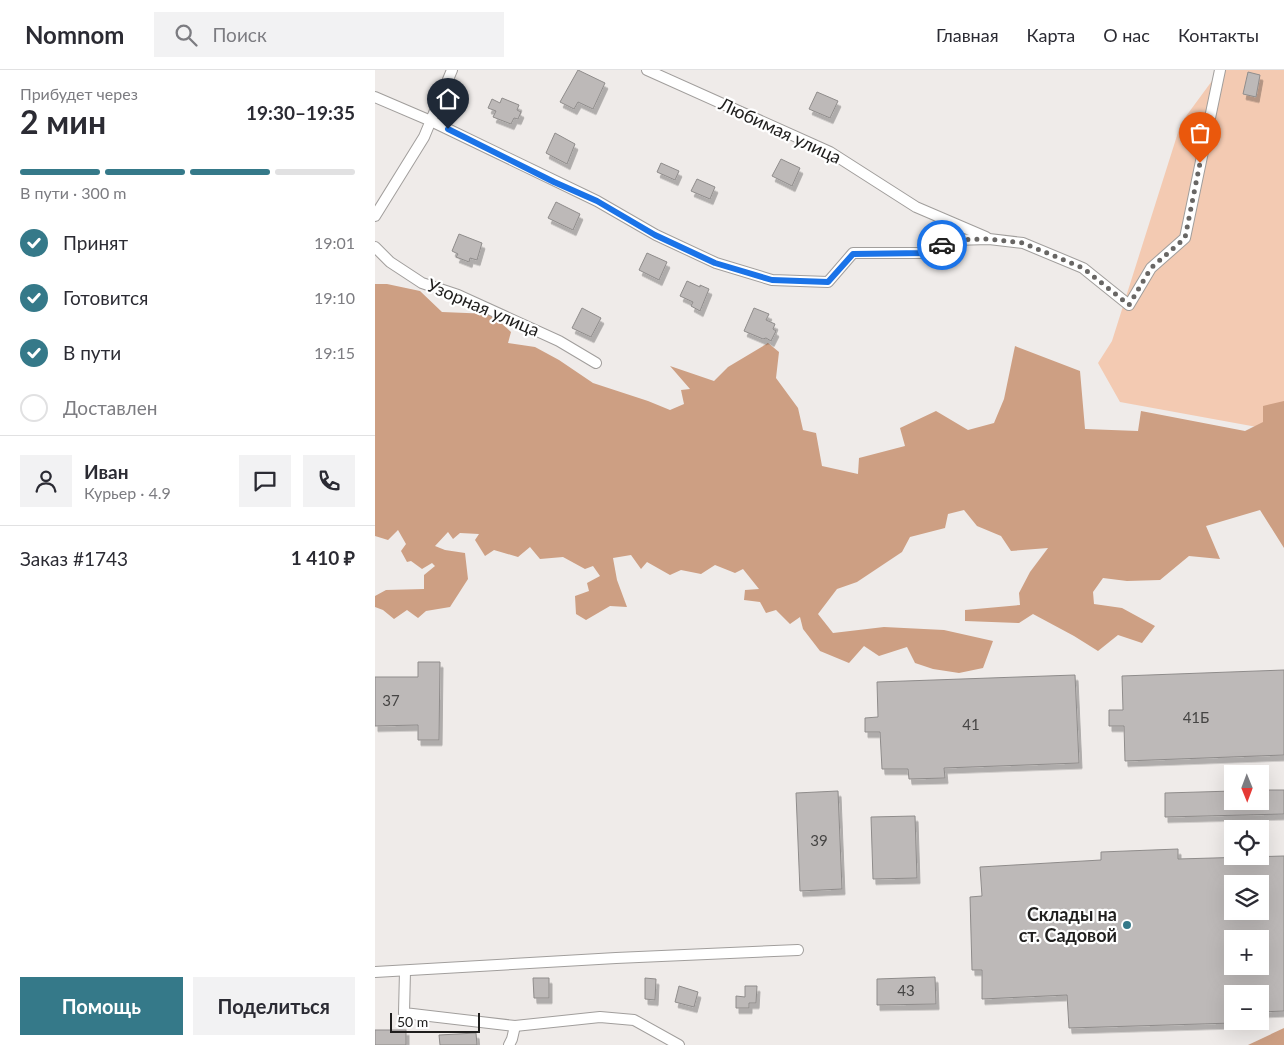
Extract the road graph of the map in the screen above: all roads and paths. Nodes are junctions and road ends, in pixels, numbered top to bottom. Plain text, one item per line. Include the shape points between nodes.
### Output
1 (452, 70) edge
2 (647, 70) edge
3 (1220, 70) edge
4 (375, 97) edge
5 (431, 121) junction
6 (375, 216) edge
7 (989, 239) junction
8 (375, 247) edge
9 (596, 363) dead end
10 (798, 950) dead end
11 (405, 971) junction
12 (375, 972) edge
13 (515, 1026) junction
14 (509, 1045) edge
15 (679, 1045) edge

1 - 5 street
2 - 7 street, Любимая улица via 830,152 917,207
3 - 7 street via 1185,238 1151,268 1129,305 1083,268 1023,243
4 - 5 street
5 - 6 street
5 - 7 street via 597,201 655,235 715,263 772,280 828,282 853,254 924,253 953,240
8 - 9 street, Узорная улица via 390,262 422,283 496,312 559,341
10 - 11 street
11 - 12 street
11 - 13 street via 404,1013
13 - 14 street
13 - 15 street via 600,1017 634,1020

